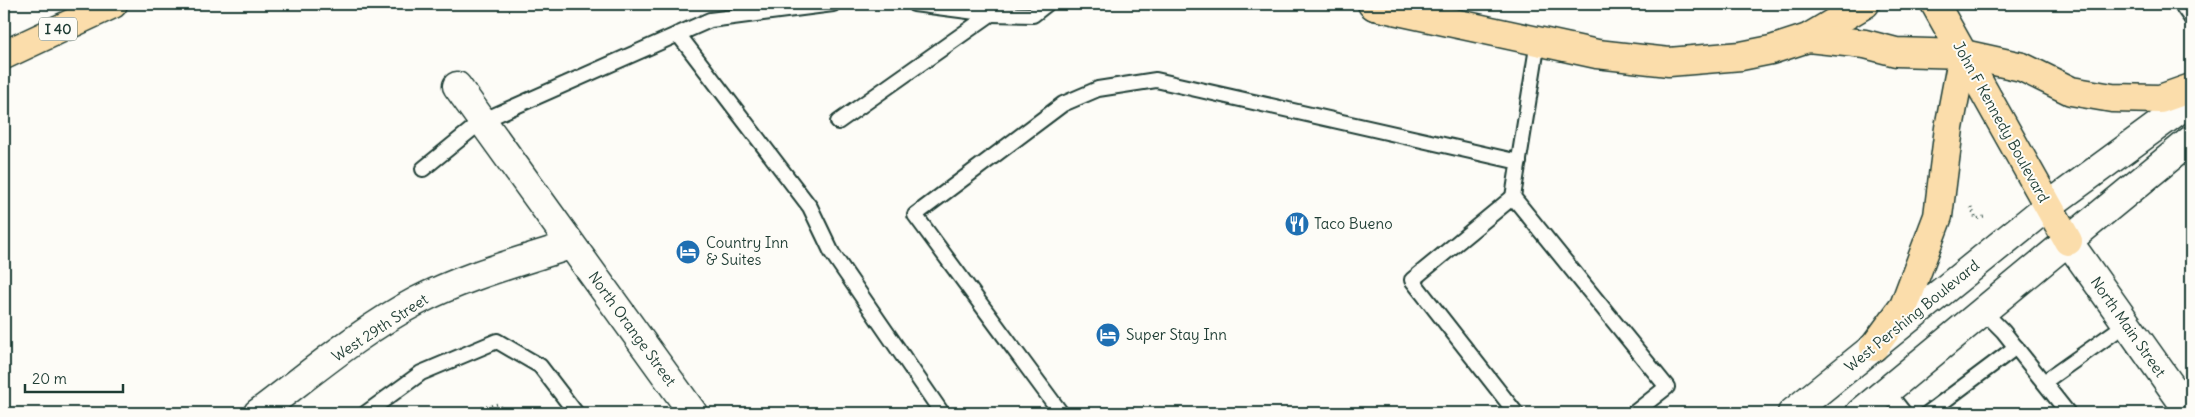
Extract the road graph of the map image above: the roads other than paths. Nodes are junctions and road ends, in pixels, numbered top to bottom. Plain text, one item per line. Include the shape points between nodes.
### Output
1 (113, 4) edge
2 (832, 4) edge
3 (914, 4) edge
4 (1047, 4) edge
5 (1371, 4) edge
6 (1865, 4) edge
7 (1935, 4) edge
8 (2181, 4) edge
9 (991, 14) junction
10 (2191, 18) edge
11 (678, 34) junction
12 (1808, 38) junction
13 (1538, 41) junction
14 (1963, 54) junction
15 (4, 55) edge
16 (457, 86) dead end
17 (2191, 88) edge
18 (2191, 101) edge
19 (482, 121) junction
20 (838, 122) dead end
21 (2191, 140) edge
22 (1519, 162) junction
23 (424, 169) dead end
24 (1514, 197) junction
25 (2040, 213) junction
26 (2068, 241) junction
27 (570, 245) junction
28 (1983, 311) junction
29 (2126, 324) junction
30 (1874, 347) junction
31 (2016, 347) junction
32 (2044, 382) junction
33 (1886, 390) junction
34 (258, 413) edge
35 (366, 413) edge
36 (576, 413) edge
37 (693, 413) edge
38 (942, 413) edge
39 (1060, 413) edge
40 (1516, 413) edge
41 (1634, 413) edge
42 (1792, 413) edge
43 (1860, 413) edge
44 (1904, 413) edge
45 (1928, 413) edge
46 (2068, 413) edge
47 (2191, 413) edge

1 - 15 main road, I 40
2 - 11 lane via 710,20
3 - 9 lane
4 - 9 lane via 1033,15
5 - 13 main road
6 - 12 main road
7 - 14 main road, John F Kennedy Boulevard
8 - 10 lane
9 - 20 lane
11 - 19 lane
11 - 38 lane via 810,207 832,253
12 - 13 main road via 1741,56 1669,62 1597,54
12 - 14 main road via 1865,44 1896,52
13 - 22 lane
14 - 17 main road via 2022,67 2072,90 2112,98 2160,99
14 - 25 main road, John F Kennedy Boulevard
14 - 30 main road via 1948,128 1938,216 1904,306
16 - 19 street, North Orange Street
18 - 25 street, West Pershing Boulevard
19 - 23 lane
19 - 27 street, North Orange Street
21 - 26 street
22 - 24 lane
22 - 39 lane via 1156,80 1098,89 1063,104 915,215
24 - 40 lane via 1412,280
24 - 41 lane via 1667,387
25 - 26 main road, John F Kennedy Boulevard
25 - 30 street, West Pershing Boulevard
26 - 28 street
26 - 29 street, North Main Street
27 - 34 street, West 29th Street via 481,274 416,302 366,333
27 - 37 street, North Orange Street
28 - 31 lane
28 - 33 street
29 - 32 lane
29 - 47 street, North Main Street
30 - 42 street, West Pershing Boulevard
31 - 32 lane
31 - 45 lane
32 - 46 lane
33 - 43 street
33 - 44 lane
35 - 36 lane via 421,373 497,341 540,366

